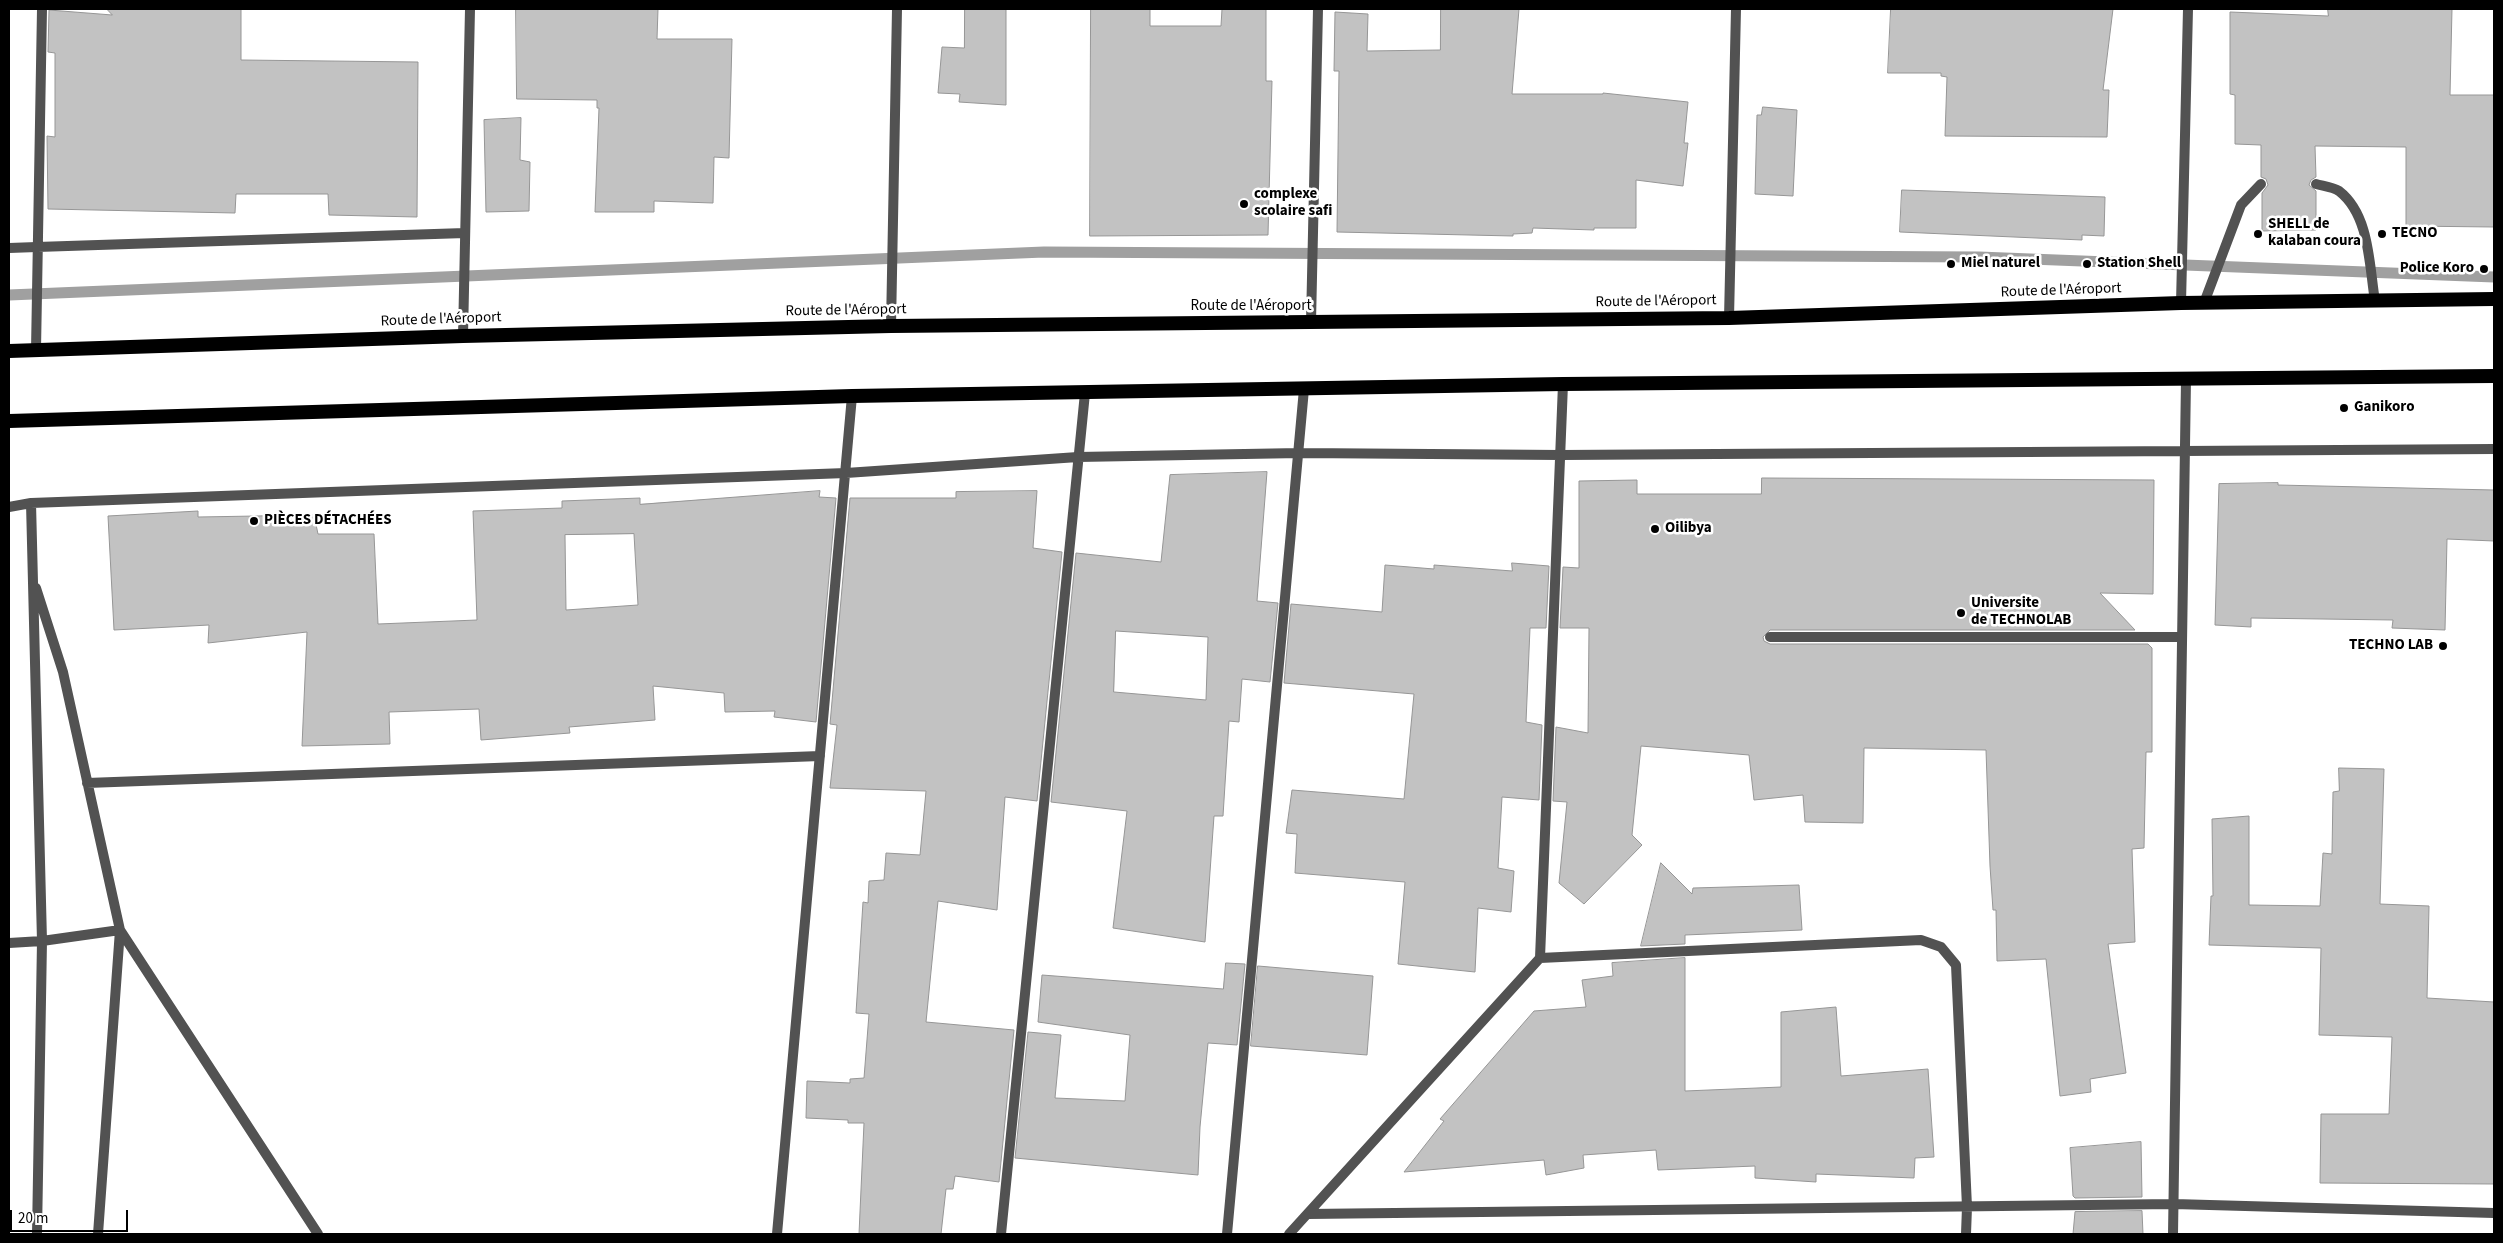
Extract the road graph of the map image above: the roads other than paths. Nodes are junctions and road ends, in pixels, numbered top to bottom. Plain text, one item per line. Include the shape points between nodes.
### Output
1 (42, 9) edge
2 (470, 9) edge
3 (897, 9) edge
4 (1318, 9) edge
5 (1736, 9) edge
6 (2188, 9) edge
7 (2262, 184) dead end
8 (2316, 184) dead end
9 (465, 233) junction
10 (37, 247) junction
11 (9, 248) edge
12 (2494, 299) edge
13 (2375, 301) junction
14 (2181, 303) junction
15 (2204, 303) junction
16 (1729, 318) junction
17 (1311, 322) junction
18 (891, 326) junction
19 (463, 336) junction
20 (36, 350) junction
21 (9, 351) edge
22 (2494, 376) edge
23 (2186, 380) junction
24 (1563, 384) junction
25 (1304, 389) junction
26 (1085, 392) junction
27 (852, 396) junction
28 (9, 420) edge
29 (2494, 450) edge
30 (1300, 453) junction
31 (2184, 453) junction
32 (1560, 455) junction
33 (1078, 457) junction
34 (846, 473) junction
35 (31, 503) junction
36 (9, 507) edge
37 (32, 578) junction
38 (1770, 637) dead end
39 (2182, 637) junction
40 (820, 756) junction
41 (88, 783) junction
42 (120, 930) junction
43 (42, 941) junction
44 (9, 943) edge
45 (1540, 958) junction
46 (2174, 1204) junction
47 (1967, 1207) junction
48 (2494, 1213) edge
49 (1308, 1214) junction
50 (37, 1234) edge
51 (98, 1234) edge
52 (318, 1234) edge
53 (776, 1234) edge
54 (1001, 1234) edge
55 (1227, 1234) edge
56 (1289, 1234) edge
57 (1966, 1234) edge
58 (2173, 1234) edge

1 - 10 street
2 - 9 street
3 - 18 street
4 - 17 street
5 - 16 street
6 - 14 street
7 - 15 street via 2241,205
8 - 13 street via 2337,189 2351,203 2361,222
9 - 10 street
9 - 19 street
10 - 11 street
10 - 20 street
12 - 13 highway, Route de l'Aéroport
13 - 15 highway, Route de l'Aéroport
14 - 15 highway, Route de l'Aéroport
14 - 16 highway, Route de l'Aéroport
16 - 17 highway, Route de l'Aéroport
17 - 18 highway, Route de l'Aéroport
18 - 19 highway, Route de l'Aéroport
19 - 20 highway, Route de l'Aéroport
20 - 21 highway, Route de l'Aéroport
22 - 23 highway
23 - 24 highway
23 - 31 street
24 - 25 highway
24 - 32 street
25 - 26 highway
25 - 30 street
26 - 27 highway
26 - 33 street
27 - 28 highway
27 - 34 street
29 - 31 street
30 - 32 street
30 - 33 street
30 - 55 street
31 - 32 street
31 - 39 street
32 - 45 street
33 - 34 street
33 - 54 street
34 - 35 street
34 - 40 street
35 - 36 street
35 - 37 street
37 - 41 street via 63,672
37 - 43 street
38 - 39 street
39 - 46 street
40 - 41 street
40 - 53 street
41 - 42 street
42 - 43 street
42 - 51 street
42 - 52 street
43 - 44 street
43 - 50 street
45 - 47 street via 1921,940 1941,947 1956,964
45 - 49 street
46 - 47 street
46 - 48 street
46 - 58 street
47 - 49 street
47 - 57 street
49 - 56 street

